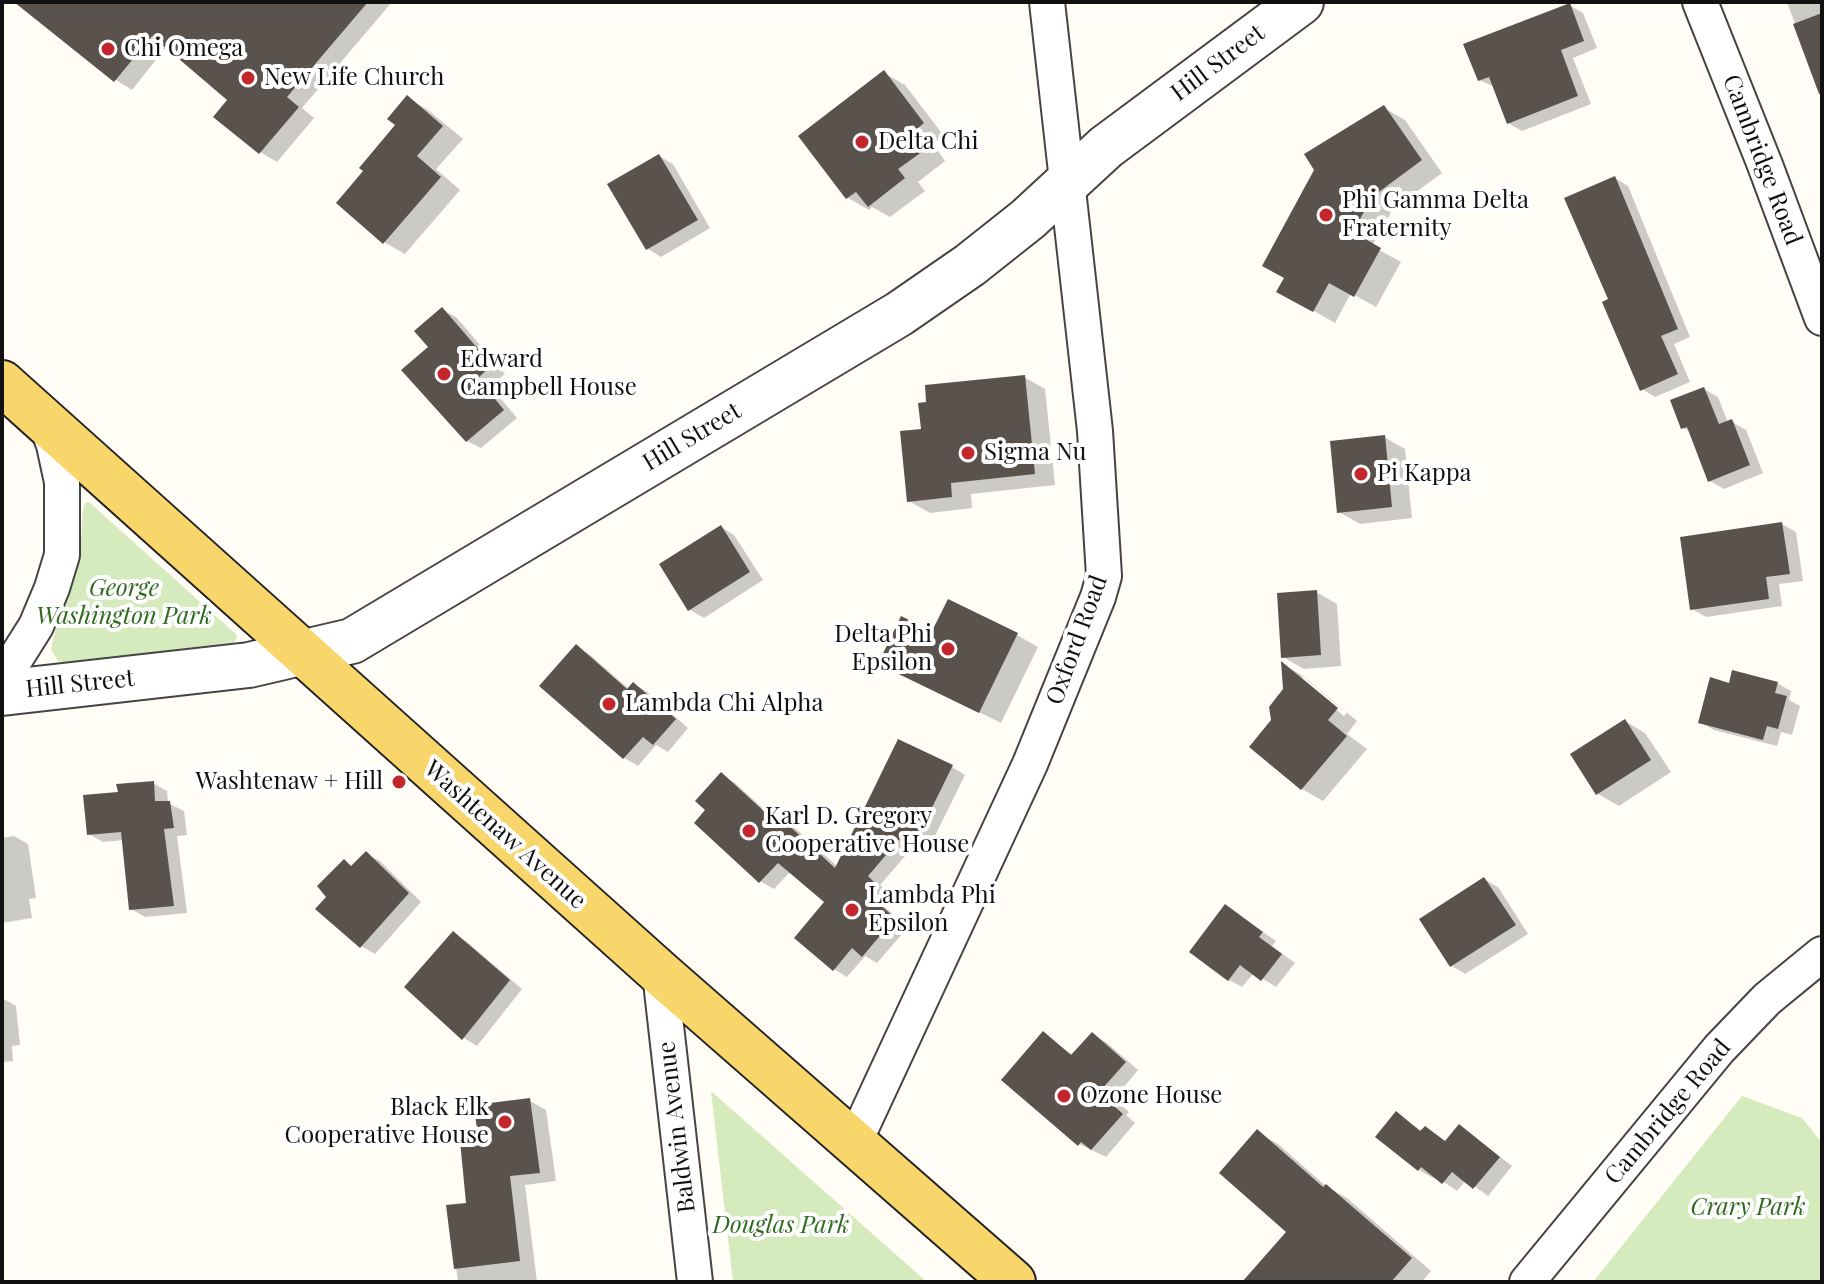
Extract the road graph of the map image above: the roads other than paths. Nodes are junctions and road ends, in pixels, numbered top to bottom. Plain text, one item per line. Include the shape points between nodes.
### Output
1 (1047, 2) edge
2 (1301, 2) edge
3 (1700, 2) edge
4 (1067, 182) junction
5 (1822, 318) edge
6 (2, 383) edge
7 (46, 423) junction
8 (304, 653) junction
9 (2, 680) edge
10 (2, 693) edge
11 (1822, 954) edge
12 (660, 973) junction
13 (854, 1143) junction
14 (695, 1282) edge
15 (1013, 1282) edge
16 (1527, 1282) edge

1 - 4 street, Oxford Road
2 - 4 street, Hill Street
3 - 5 street, Cambridge Road
4 - 8 street, Hill Street via 982,256 899,314 352,641
4 - 13 street, Oxford Road via 1095,431 1104,576 1030,764
6 - 7 main road, Washtenaw Avenue
7 - 8 main road, Washtenaw Avenue
7 - 9 street, Hill Street via 62,482 62,555 36,626
8 - 10 street, Hill Street via 249,665
8 - 12 main road, Washtenaw Avenue
11 - 16 street, Cambridge Road via 1767,999 1719,1049
12 - 13 main road, Washtenaw Avenue
12 - 14 street, Baldwin Avenue
13 - 15 main road, Washtenaw Avenue

